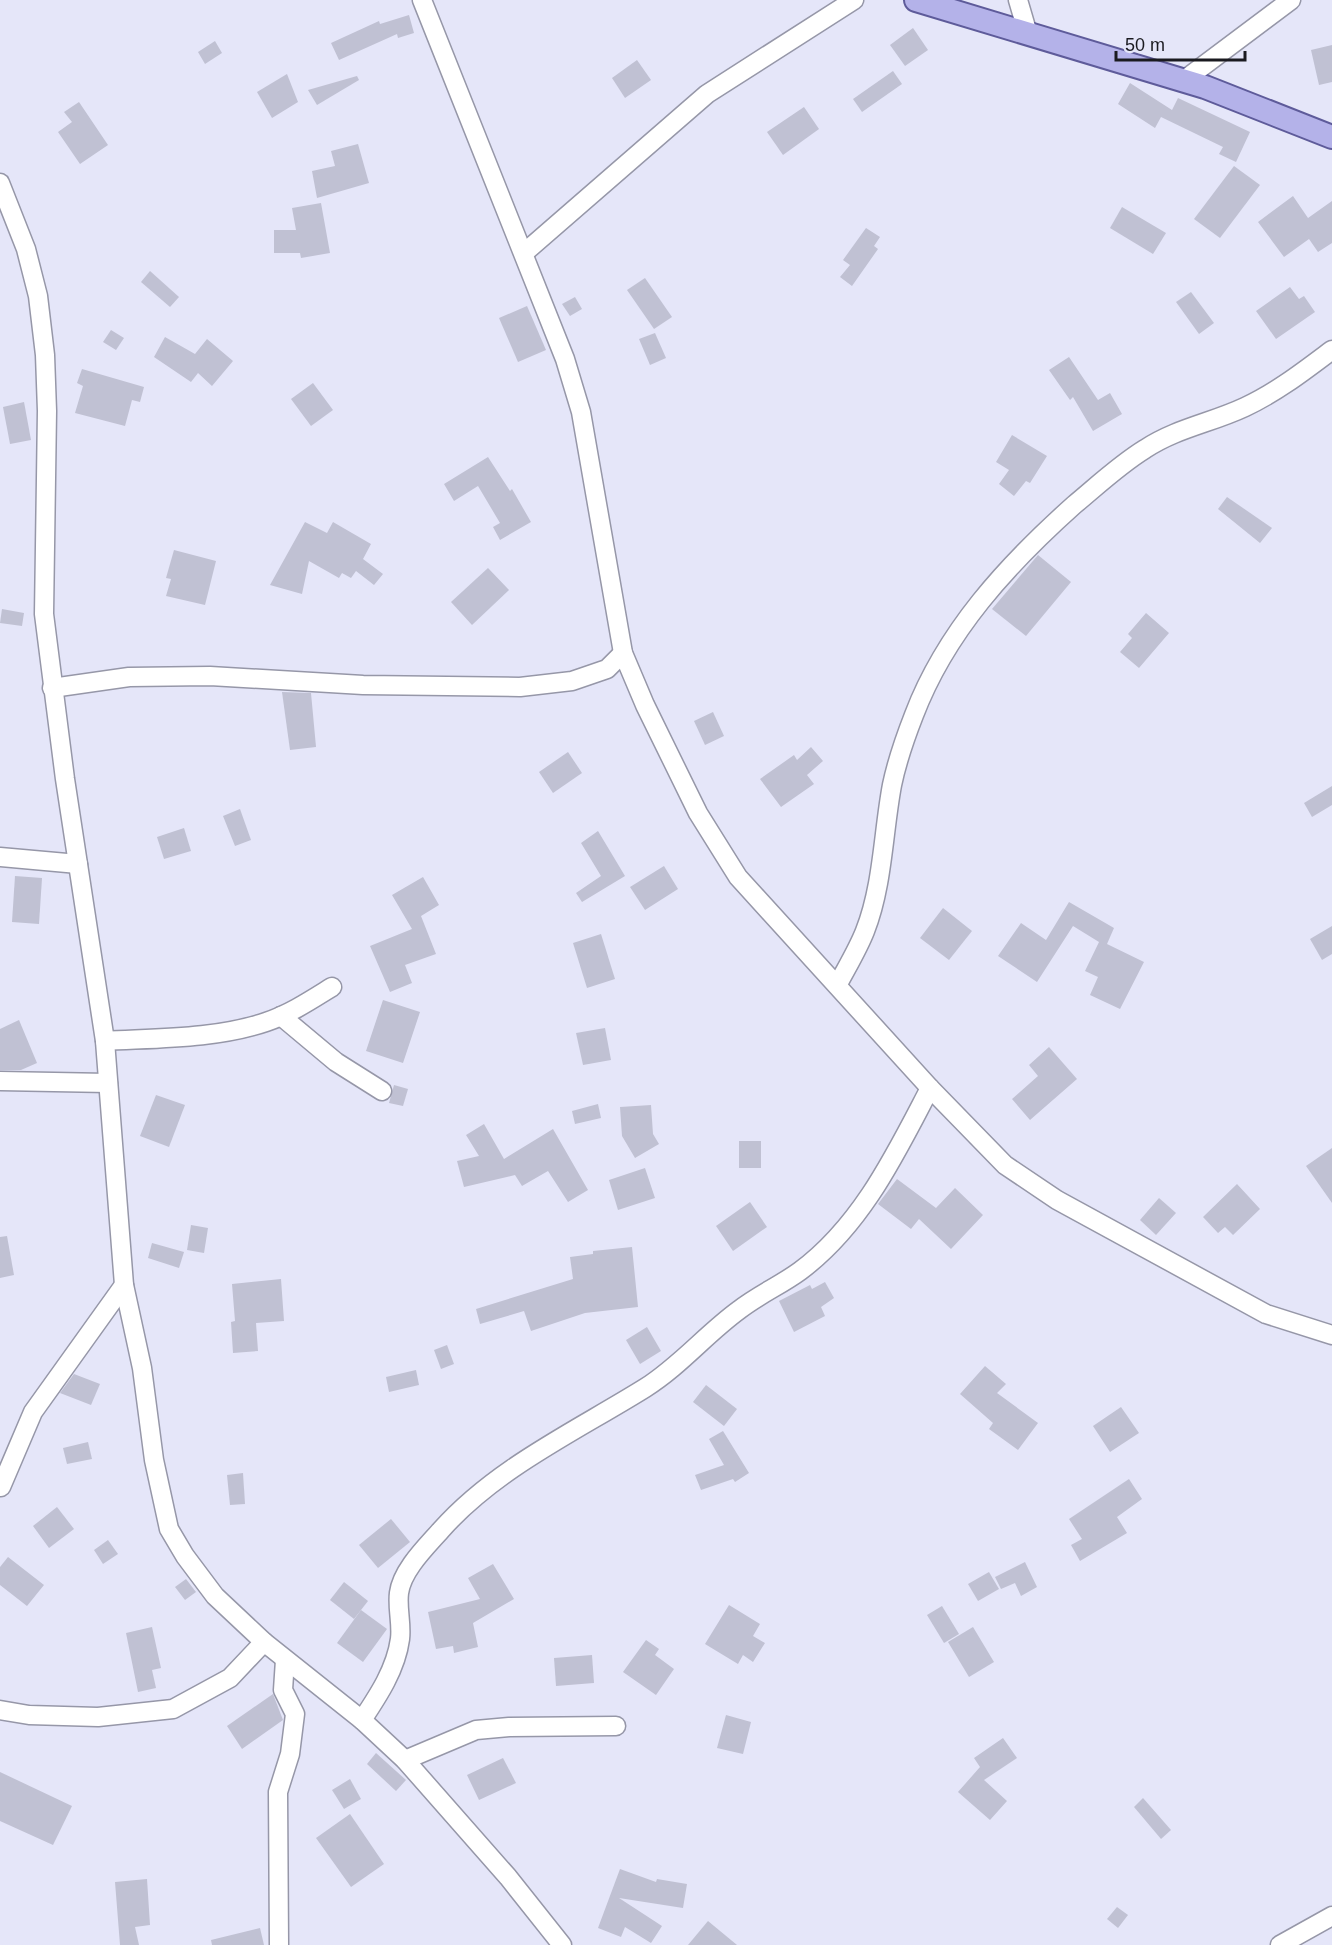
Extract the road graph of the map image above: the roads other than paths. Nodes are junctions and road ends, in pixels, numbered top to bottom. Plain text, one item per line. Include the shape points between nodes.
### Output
1 (422, 0) edge
2 (854, 0) edge
3 (916, 0) edge
4 (1018, 0) edge
5 (1291, 0) edge
6 (1028, 34) junction
7 (1183, 81) junction
8 (1332, 137) edge
9 (0, 183) edge
10 (524, 253) junction
11 (1332, 350) edge
12 (623, 653) junction
13 (52, 688) junction
14 (0, 857) edge
15 (78, 864) junction
16 (838, 984) junction
17 (332, 987) dead end
18 (281, 1016) junction
19 (105, 1041) junction
20 (0, 1081) edge
21 (108, 1083) junction
22 (930, 1088) junction
23 (382, 1090) dead end
24 (124, 1285) junction
25 (1332, 1335) edge
26 (2, 1487) dead end
27 (264, 1642) junction
28 (285, 1660) junction
29 (0, 1710) edge
30 (362, 1720) junction
31 (616, 1726) dead end
32 (405, 1760) junction
33 (1332, 1916) edge
34 (279, 1945) edge
35 (562, 1945) edge
36 (1280, 1945) edge

1 - 10 street
2 - 10 street via 707,94
3 - 6 main road
4 - 6 street
5 - 7 street
6 - 7 main road
7 - 8 main road
9 - 13 street via 26,249 38,296 45,355 44,614
10 - 12 street via 581,412
11 - 16 street via 1280,388 1244,407 1180,429 1127,462 1047,530 1000,577 962,624 937,663 901,752 892,783 877,888 865,931
12 - 13 street via 608,669 572,681 520,687 363,685 210,676 129,677
12 - 16 street via 689,795 738,877
13 - 15 street
14 - 15 street
15 - 19 street
16 - 22 street
17 - 18 street
18 - 19 street via 224,1031
18 - 23 street via 336,1062
19 - 21 street
20 - 21 street
21 - 24 street
22 - 25 street via 1005,1165 1057,1200 1266,1314
22 - 30 street via 892,1161 831,1244 800,1270 740,1309 691,1354 648,1386 547,1446 484,1490 443,1528 409,1570 399,1593 400,1640 386,1684
24 - 26 street via 33,1412
24 - 27 street via 169,1529 215,1596
27 - 28 street
27 - 29 street via 230,1678 173,1709 98,1717
28 - 30 street
28 - 34 street via 283,1690 295,1714 290,1754 278,1792
30 - 32 street
31 - 32 street via 476,1730
32 - 35 street
33 - 36 street

